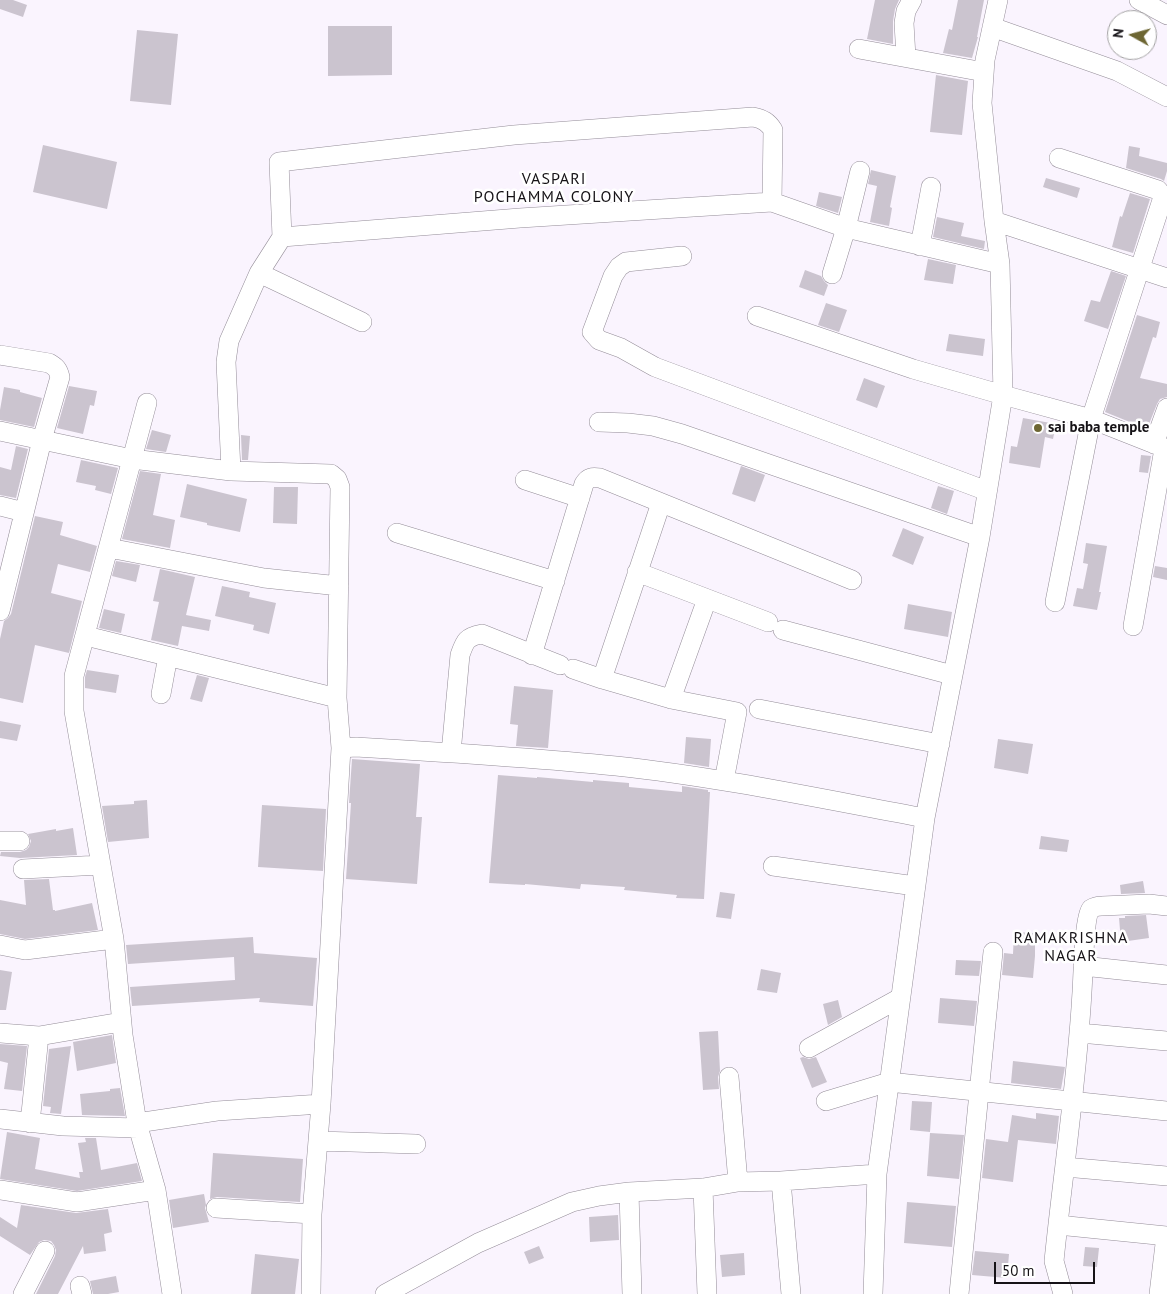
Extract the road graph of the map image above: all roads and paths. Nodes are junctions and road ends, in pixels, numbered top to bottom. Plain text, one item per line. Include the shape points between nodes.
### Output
1 (912, 0) edge
2 (998, 0) edge
3 (1139, 0) edge
4 (1167, 15) edge
5 (992, 27) junction
6 (859, 49) dead end
7 (906, 58) junction
8 (984, 72) junction
9 (1167, 97) edge
10 (1059, 158) dead end
11 (860, 171) dead end
12 (931, 186) dead end
13 (772, 202) junction
14 (994, 221) junction
15 (846, 228) junction
16 (282, 236) junction
17 (920, 246) junction
18 (682, 256) dead end
19 (1000, 264) junction
20 (1139, 268) junction
21 (259, 273) junction
22 (832, 274) dead end
23 (1167, 278) edge
24 (757, 316) dead end
25 (362, 322) dead end
26 (0, 355) edge
27 (1003, 395) junction
28 (147, 403) dead end
29 (1167, 408) edge
30 (1091, 419) junction
31 (599, 422) dead end
32 (0, 432) edge
33 (42, 440) junction
34 (1162, 447) edge
35 (132, 459) junction
36 (231, 471) junction
37 (526, 480) dead end
38 (987, 491) junction
39 (580, 498) junction
40 (661, 503) junction
41 (0, 506) edge
42 (24, 512) junction
43 (397, 533) dead end
44 (980, 537) junction
45 (109, 548) junction
46 (637, 572) junction
47 (4, 576) edge
48 (852, 580) dead end
49 (555, 581) junction
50 (340, 586) junction
51 (707, 599) junction
52 (1055, 602) dead end
53 (0, 611) edge
54 (1133, 626) dead end
55 (86, 636) junction
56 (532, 655) junction
57 (168, 656) junction
58 (952, 675) junction
59 (602, 679) junction
60 (161, 694) dead end
61 (337, 698) junction
62 (671, 699) junction
63 (759, 709) dead end
64 (940, 744) junction
65 (341, 748) junction
66 (451, 753) junction
67 (724, 781) junction
68 (924, 818) junction
69 (0, 841) edge
70 (20, 841) dead end
71 (100, 865) junction
72 (773, 866) dead end
73 (23, 870) dead end
74 (915, 886) junction
75 (1167, 906) edge
76 (114, 939) junction
77 (0, 944) edge
78 (993, 952) dead end
79 (1083, 966) junction
80 (1167, 975) edge
81 (900, 998) junction
82 (121, 1022) junction
83 (0, 1033) edge
84 (1080, 1033) junction
85 (39, 1036) junction
86 (1167, 1041) edge
87 (809, 1048) dead end
88 (729, 1077) dead end
89 (889, 1082) junction
90 (980, 1092) junction
91 (826, 1101) dead end
92 (1073, 1101) junction
93 (321, 1104) junction
94 (1167, 1111) edge
95 (0, 1120) edge
96 (30, 1123) junction
97 (138, 1125) junction
98 (318, 1141) junction
99 (416, 1144) dead end
100 (1065, 1167) junction
101 (876, 1174) junction
102 (1167, 1176) edge
103 (738, 1182) junction
104 (781, 1182) junction
105 (703, 1188) junction
106 (0, 1190) edge
107 (156, 1190) junction
108 (629, 1192) junction
109 (216, 1208) dead end
110 (312, 1214) junction
111 (1058, 1225) junction
112 (1166, 1236) edge
113 (45, 1251) dead end
114 (23, 1294) edge
115 (172, 1294) edge
116 (311, 1294) edge
117 (385, 1294) edge
118 (632, 1294) edge
119 (707, 1294) edge
120 (791, 1294) edge
121 (873, 1294) edge
122 (959, 1294) edge
123 (1063, 1294) edge
124 (1159, 1294) edge

1 - 7 street via 904,23
2 - 5 street
3 - 4 street
5 - 8 street
5 - 9 street via 1117,71
6 - 7 street
7 - 8 street
8 - 14 street via 982,103
10 - 20 street via 1161,193 1162,200
11 - 15 street
12 - 17 street
13 - 15 street
13 - 16 street
13 - 16 street via 773,130 763,119 753,117 514,135 279,162
14 - 19 street
14 - 20 street
15 - 17 street
15 - 22 street
16 - 21 street
17 - 19 street
18 - 38 street via 626,262 619,267 592,332 599,340 655,367
19 - 27 street
20 - 23 street
20 - 30 street
21 - 25 street
21 - 36 street via 229,341 226,362
24 - 27 street
26 - 33 street via 49,364 59,371
27 - 30 street
27 - 38 street
28 - 35 street
29 - 34 street
30 - 34 street
30 - 52 street
31 - 44 street via 653,426 682,434
32 - 33 street
33 - 35 street
33 - 42 street
34 - 54 street
35 - 36 street
35 - 45 street
36 - 50 street via 331,474 337,479 341,506
37 - 39 street
38 - 44 street
39 - 40 street via 587,479 594,477
39 - 49 street
40 - 46 street
40 - 48 street
41 - 42 street
42 - 47 street
43 - 49 street
44 - 58 street
45 - 50 street via 264,578
45 - 55 street
46 - 51 street
46 - 59 street
47 - 53 street
49 - 56 street
50 - 61 street
51 - 58 street via 775,626
51 - 62 street
55 - 57 street
55 - 71 street via 74,676 74,711
56 - 59 street
56 - 66 street via 482,634 471,636 464,643
57 - 60 street
57 - 61 street
58 - 64 street
59 - 62 street
61 - 65 street
62 - 67 street via 737,712
63 - 64 street
64 - 68 street
65 - 66 street
65 - 93 street
66 - 67 street via 616,766
67 - 68 street
68 - 74 street
69 - 70 street
71 - 73 street
71 - 76 street
72 - 74 street
74 - 81 street
75 - 79 street via 1102,906 1091,910
76 - 77 street via 26,950
76 - 82 street
78 - 90 street
79 - 80 street
79 - 84 street
81 - 87 street
81 - 89 street
82 - 85 street
82 - 97 street
83 - 85 street
84 - 86 street
84 - 92 street
85 - 96 street
88 - 103 street
89 - 90 street
89 - 91 street
89 - 101 street
90 - 92 street
90 - 122 street
92 - 94 street
92 - 100 street
93 - 97 street via 217,1111
93 - 98 street
95 - 96 street
96 - 97 street
97 - 107 street
98 - 99 street
98 - 110 street
100 - 102 street
100 - 111 street
101 - 104 street
101 - 121 street
103 - 104 street
103 - 105 street
104 - 120 street
105 - 108 street
105 - 119 street
106 - 107 street via 77,1202
107 - 115 street
108 - 117 street via 572,1202 478,1243
108 - 118 street
109 - 110 street
110 - 116 street
111 - 112 street
111 - 123 street via 1054,1261
112 - 124 street
113 - 114 street

